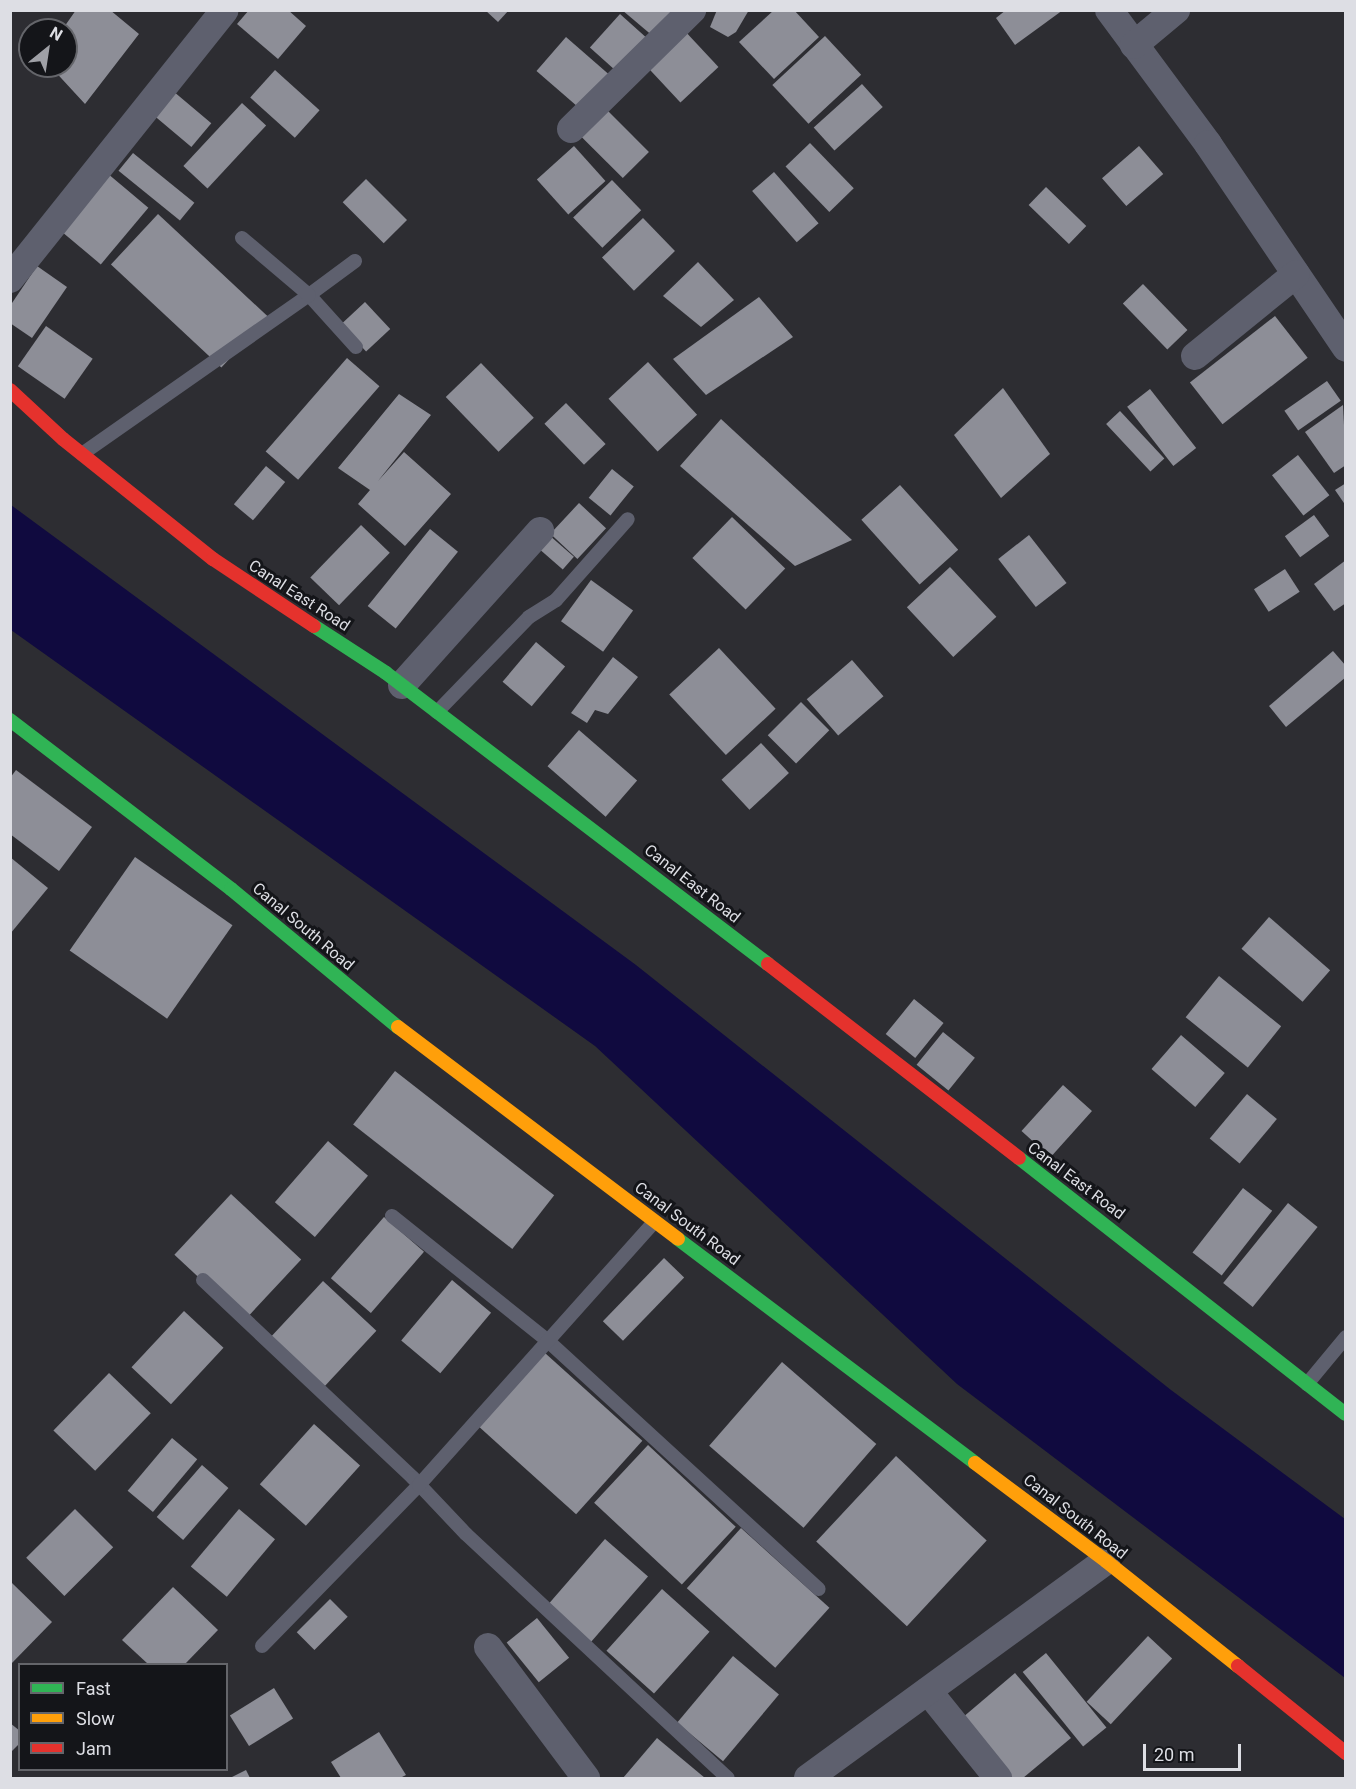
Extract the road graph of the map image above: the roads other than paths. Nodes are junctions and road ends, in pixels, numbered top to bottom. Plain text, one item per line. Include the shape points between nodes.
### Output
1 (225, 10) edge
2 (692, 10) edge
3 (1108, 10) edge
4 (1176, 10) edge
5 (1134, 45) junction
6 (571, 129) dead end
7 (242, 237) dead end
8 (355, 261) dead end
9 (1296, 274) junction
10 (10, 279) edge
11 (309, 295) junction
12 (356, 347) dead end
13 (1346, 348) edge
14 (1195, 356) dead end
15 (10, 390) edge
16 (82, 454) junction
17 (628, 519) dead end
18 (540, 531) dead end
19 (402, 685) junction
20 (437, 711) junction
21 (10, 720) edge
22 (392, 1216) dead end
23 (656, 1220) junction
24 (202, 1280) dead end
25 (1346, 1337) edge
26 (548, 1341) junction
27 (1307, 1384) junction
28 (1346, 1414) edge
29 (419, 1485) junction
30 (1106, 1561) junction
31 (819, 1589) dead end
32 (262, 1646) dead end
33 (488, 1647) dead end
34 (928, 1691) junction
35 (1346, 1753) edge
36 (586, 1779) edge
37 (728, 1779) edge
38 (808, 1779) edge
39 (998, 1779) edge

1 - 10 street
2 - 6 street
3 - 5 street
4 - 5 street
5 - 9 street via 1208,144
7 - 11 lane
8 - 11 lane
9 - 13 street
9 - 14 street
11 - 12 lane
11 - 16 lane
15 - 16 main road, Canal East Road
16 - 19 main road, Canal East Road via 213,559
17 - 20 lane via 556,600 529,617
18 - 19 street
19 - 20 main road, Canal East Road
20 - 27 main road, Canal East Road
21 - 23 main road, Canal South Road via 231,889 402,1031
22 - 26 lane
23 - 26 lane
23 - 30 main road, Canal South Road
24 - 29 lane
25 - 27 lane
26 - 29 lane
26 - 31 lane
27 - 28 main road, Canal East Road
29 - 32 lane
29 - 37 lane via 466,1534
30 - 34 street
30 - 35 main road, Canal South Road
33 - 36 street
34 - 38 street
34 - 39 street

